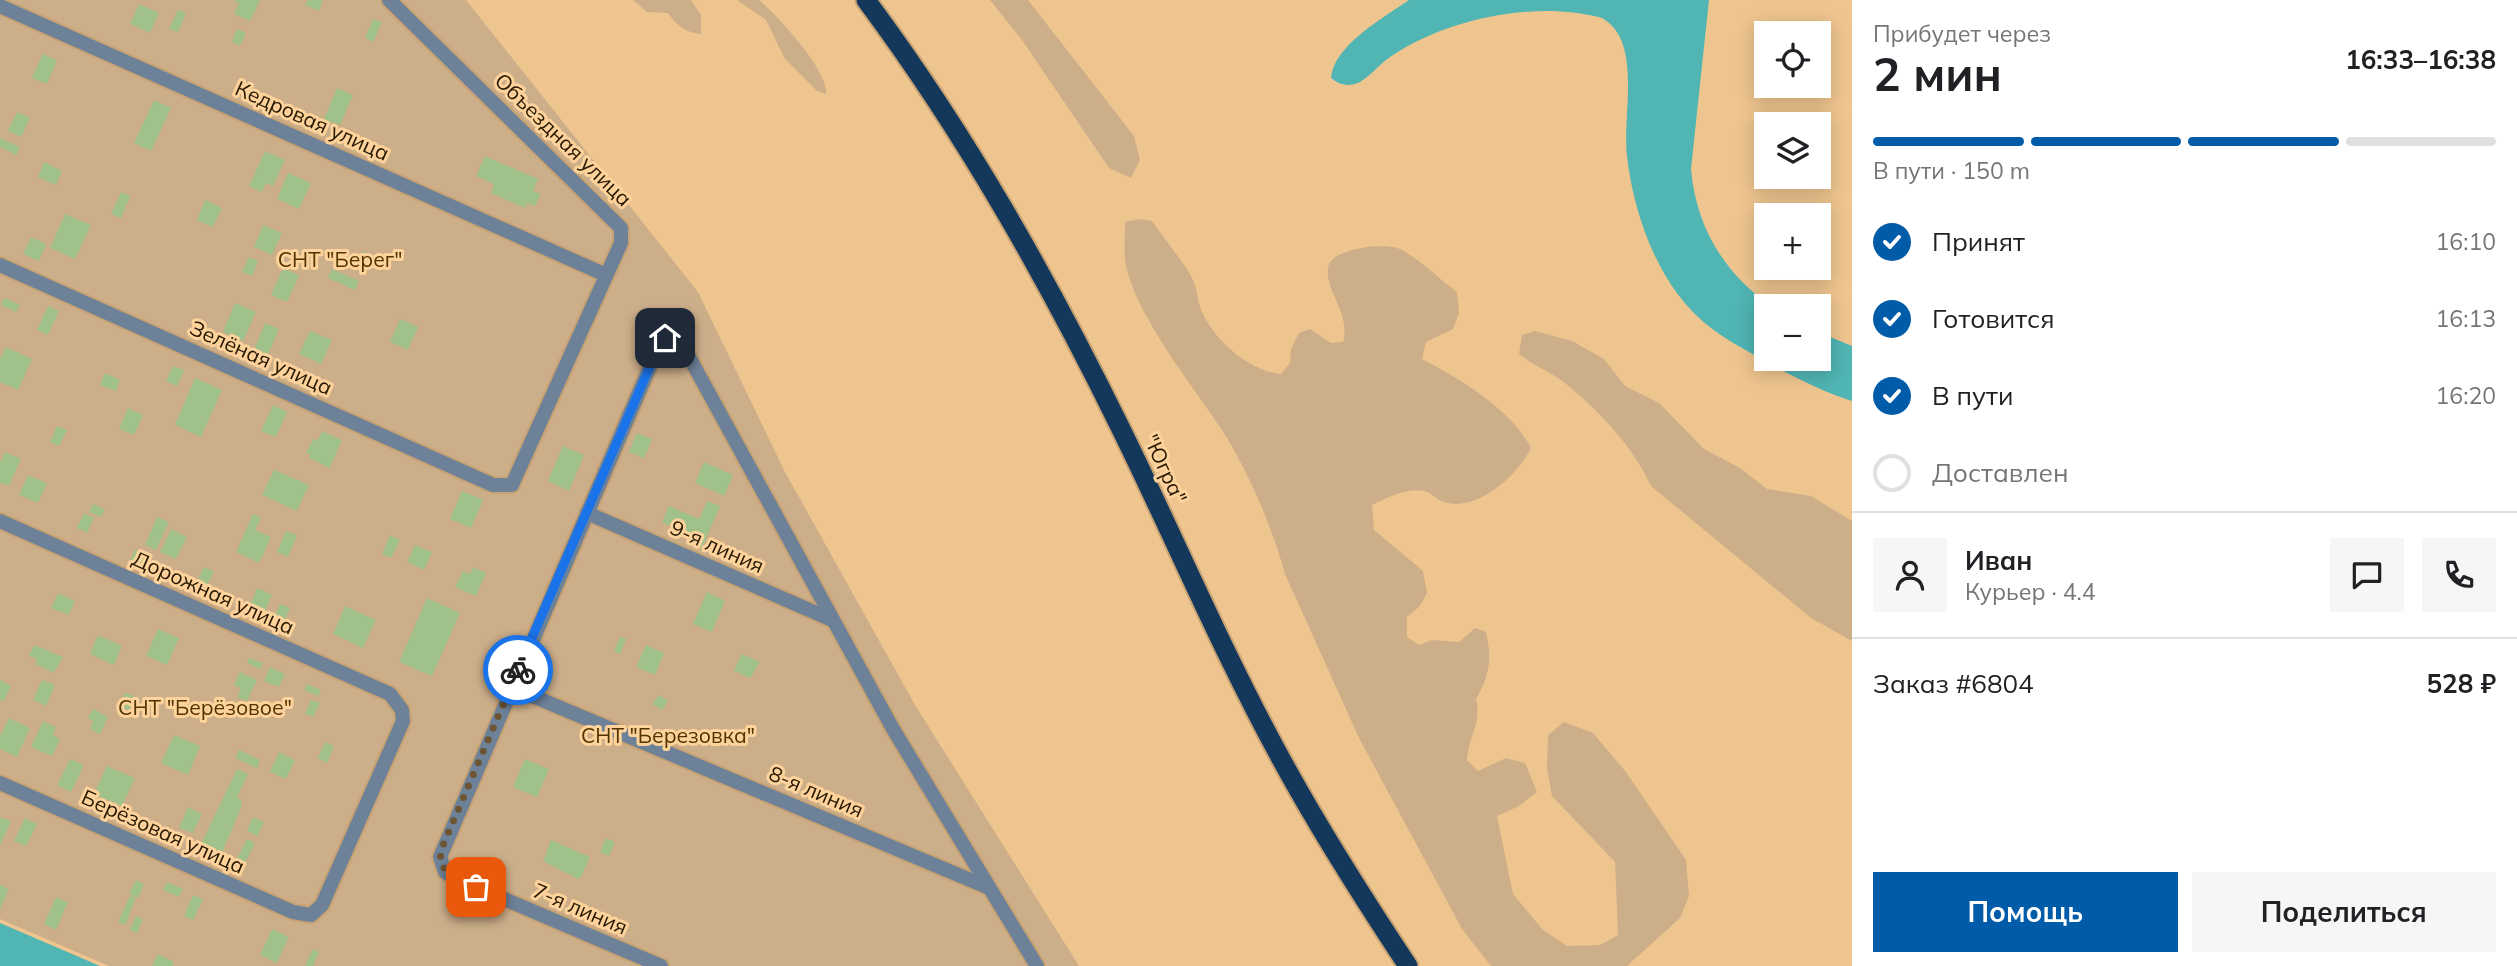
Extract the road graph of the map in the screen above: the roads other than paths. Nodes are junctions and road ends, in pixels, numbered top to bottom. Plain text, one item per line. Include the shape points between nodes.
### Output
1 (389, 0) edge
2 (866, 0) edge
3 (0, 6) edge
4 (0, 265) edge
5 (606, 275) junction
6 (505, 487) joint
7 (587, 513) junction
8 (0, 521) edge
9 (830, 619) junction
10 (511, 687) junction
11 (0, 783) edge
12 (987, 887) junction
13 (311, 915) joint
14 (661, 966) edge
15 (1037, 966) edge
16 (1408, 966) edge

1 - 5 street, Объездная улица via 618,222 623,235
2 - 16 highway, "Югра" via 943,110 1015,226 1122,430 1279,757
3 - 5 street, Кедровая улица
4 - 6 street, Зелёная улица
5 - 6 street, Объездная улица via 516,480
7 - 9 street, 9-я линия
7 - 9 street via 661,341 677,338
7 - 10 street
8 - 13 street, Дорожная улица via 390,694 402,710 401,730 322,905
9 - 12 street
10 - 12 street, 8-я линия
10 - 14 street, 7-я линия via 441,850 445,872
11 - 13 street, Берёзовая улица via 293,912
12 - 15 street

